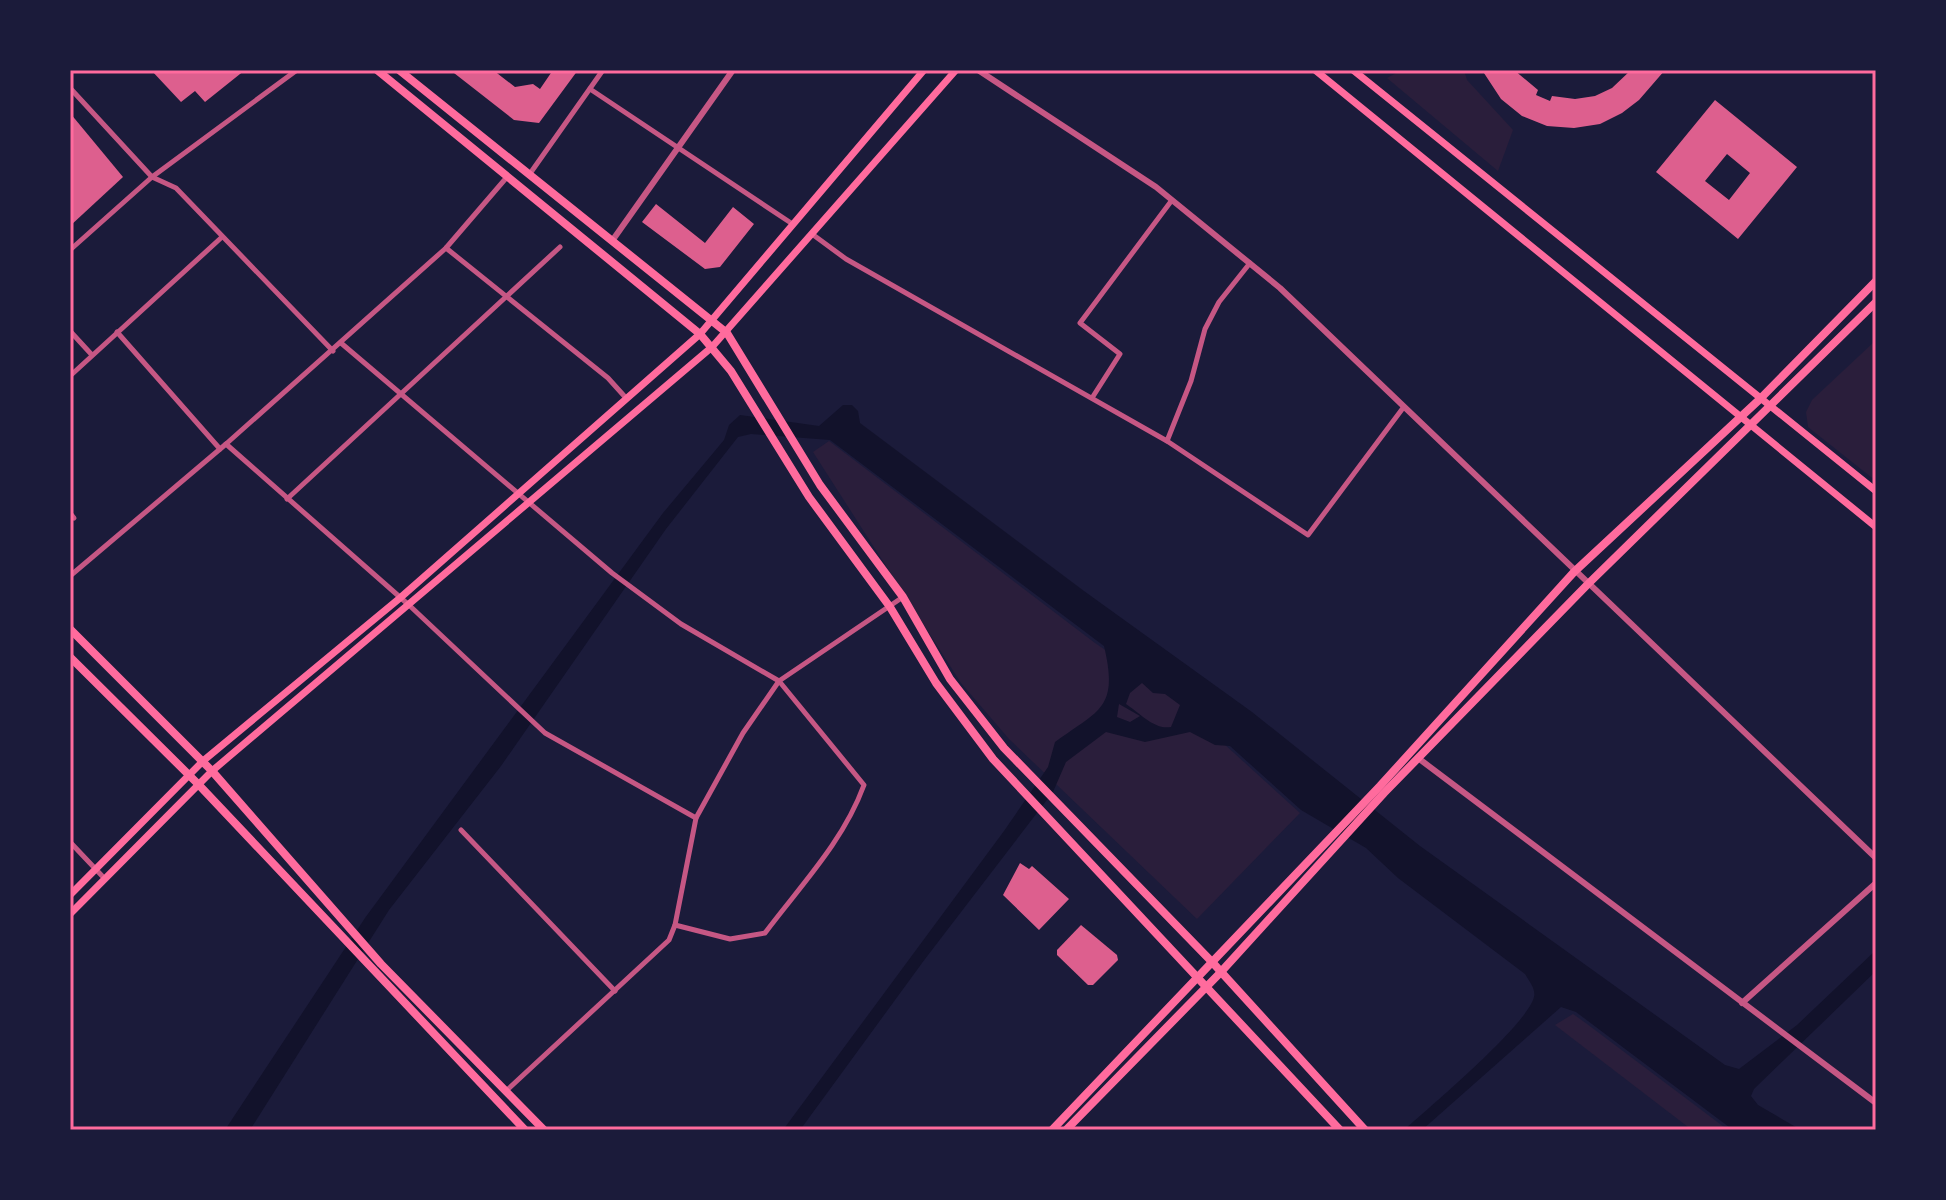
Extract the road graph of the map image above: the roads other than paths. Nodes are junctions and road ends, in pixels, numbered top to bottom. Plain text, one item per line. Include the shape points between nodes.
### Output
1 (297, 70) edge
2 (377, 70) edge
3 (399, 70) edge
4 (733, 70) edge
5 (924, 70) edge
6 (956, 70) edge
7 (978, 70) edge
8 (1315, 70) edge
9 (1353, 70) edge
10 (601, 71) edge
11 (70, 88) edge
12 (590, 89) junction
13 (678, 148) junction
14 (529, 175) junction
15 (152, 177) junction
16 (507, 177) junction
17 (1172, 200) junction
18 (791, 223) junction
19 (811, 233) junction
20 (222, 237) junction
21 (612, 241) junction
22 (560, 247) dead end
23 (446, 248) junction
24 (70, 250) edge
25 (1250, 263) junction
26 (1876, 281) edge
27 (506, 296) junction
28 (1876, 302) edge
29 (712, 319) junction
30 (70, 331) edge
31 (117, 332) junction
32 (727, 333) junction
33 (700, 334) junction
34 (341, 343) junction
35 (712, 347) junction
36 (333, 351) junction
37 (92, 355) junction
38 (70, 376) edge
39 (401, 395) junction
40 (1092, 398) junction
41 (627, 399) junction
42 (1760, 399) junction
43 (1771, 407) junction
44 (1403, 408) junction
45 (1741, 417) junction
46 (1751, 425) junction
47 (1167, 441) junction
48 (226, 444) junction
49 (220, 449) junction
50 (1876, 491) edge
51 (518, 495) junction
52 (287, 499) junction
53 (527, 502) junction
54 (1876, 527) edge
55 (1574, 572) junction
56 (70, 576) edge
57 (1587, 585) junction
58 (903, 597) junction
59 (400, 598) junction
60 (410, 606) junction
61 (890, 607) junction
62 (70, 629) edge
63 (70, 657) edge
64 (779, 681) junction
65 (1418, 758) junction
66 (203, 761) junction
67 (212, 771) junction
68 (188, 776) junction
69 (198, 784) junction
70 (1382, 789) junction
71 (696, 818) junction
72 (461, 830) dead end
73 (70, 842) edge
74 (1876, 858) edge
75 (96, 869) junction
76 (105, 880) junction
77 (1876, 883) edge
78 (70, 895) edge
79 (70, 914) edge
80 (675, 925) junction
81 (1213, 963) junction
82 (1220, 973) junction
83 (1198, 978) junction
84 (1204, 985) junction
85 (615, 992) junction
86 (1742, 1003) junction
87 (506, 1091) junction
88 (1876, 1103) edge
89 (525, 1130) edge
90 (544, 1130) edge
91 (1052, 1130) edge
92 (1066, 1130) edge
93 (1339, 1130) edge
94 (1365, 1130) edge

1 - 15 street
2 - 16 main road
3 - 14 main road
4 - 13 street
5 - 18 main road
6 - 19 main road
7 - 17 street
8 - 45 main road
9 - 42 main road
10 - 12 street
11 - 15 street
12 - 13 street
12 - 14 street
13 - 18 street
13 - 21 street
14 - 21 main road
15 - 20 street via 176,188
15 - 24 street
16 - 23 street
16 - 33 main road
17 - 25 street
17 - 40 street via 1080,323 1120,354
18 - 29 main road
19 - 32 main road
19 - 40 street via 846,259
20 - 31 street
20 - 36 street
21 - 29 main road
22 - 27 street
23 - 27 street
23 - 34 street
25 - 44 street
25 - 47 street via 1205,329
26 - 42 main road
27 - 39 street
27 - 41 street
28 - 43 main road
29 - 32 main road
29 - 33 main road
30 - 37 street
31 - 37 street
31 - 49 street
32 - 35 main road
32 - 58 main road via 798,450
33 - 35 main road
33 - 41 main road
34 - 36 street
34 - 39 street
35 - 53 main road
35 - 61 main road via 809,497
36 - 48 street
37 - 38 street
39 - 51 street
39 - 52 street
40 - 47 street
41 - 51 main road
42 - 43 main road
42 - 45 main road
43 - 46 main road
43 - 50 main road
44 - 47 street via 1308,535
44 - 55 street
45 - 46 main road
45 - 55 main road
46 - 54 main road
46 - 57 main road
48 - 49 street
48 - 52 street
49 - 56 street
51 - 53 street
51 - 59 main road
52 - 59 street
53 - 60 main road
53 - 64 street via 681,624
55 - 57 street
55 - 70 main road
57 - 65 main road
57 - 74 street
58 - 61 street
58 - 81 main road via 950,679 1034,779
59 - 60 street
59 - 66 main road
60 - 67 main road
60 - 71 street via 545,733
61 - 64 street
61 - 83 main road via 936,683 993,759
62 - 66 main road
63 - 68 main road
64 - 71 street
64 - 80 street via 864,785 852,815 815,872 765,933 730,939
65 - 70 main road
65 - 86 street
66 - 67 main road
66 - 68 main road
67 - 69 main road
67 - 87 main road via 381,964
68 - 69 main road
68 - 75 main road
69 - 76 main road
69 - 89 main road
70 - 81 main road
70 - 82 main road
71 - 80 street
72 - 85 street
73 - 75 street
75 - 76 street
75 - 78 main road
76 - 79 main road
77 - 86 street
80 - 85 street via 669,940
81 - 82 main road
81 - 83 main road
82 - 84 main road
82 - 94 main road
83 - 84 main road
83 - 91 main road
84 - 92 main road
84 - 93 main road
85 - 87 street
86 - 88 street
87 - 90 main road

